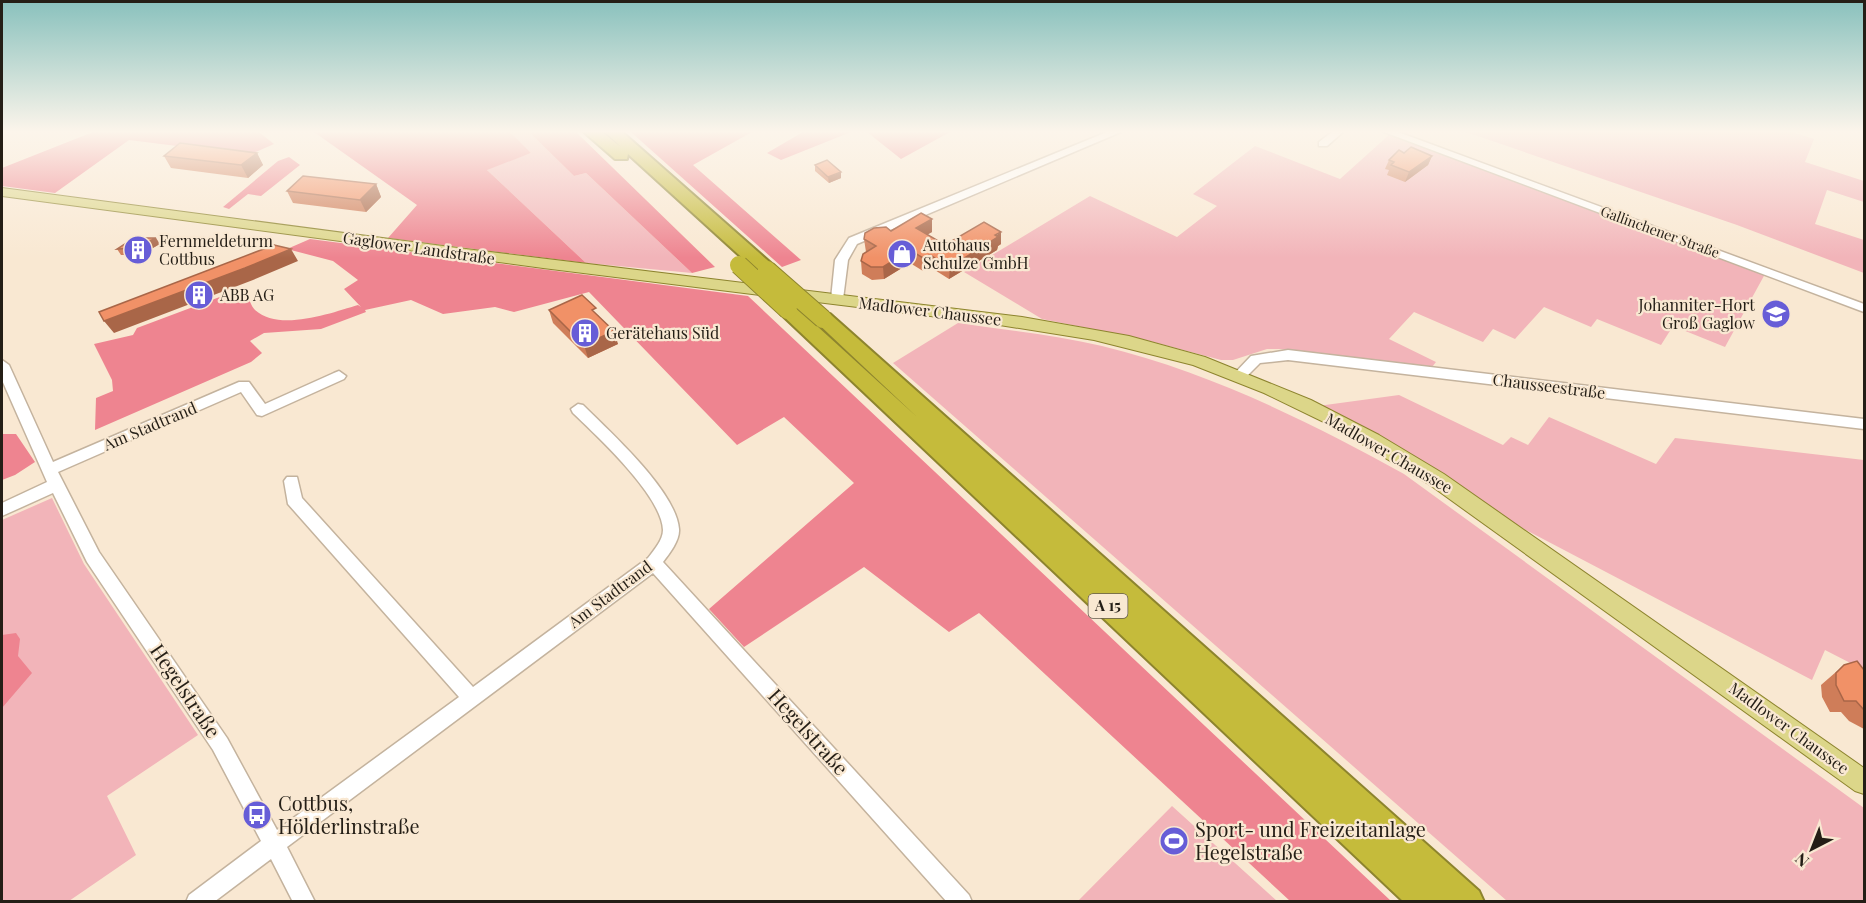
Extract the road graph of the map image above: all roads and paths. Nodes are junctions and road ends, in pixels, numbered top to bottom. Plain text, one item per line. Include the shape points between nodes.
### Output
1 (639, 174) edge
2 (660, 174) edge
3 (1014, 174) edge
4 (1503, 174) edge
5 (2, 192) edge
6 (1864, 308) edge
7 (830, 309) junction
8 (2, 365) edge
9 (1240, 375) junction
10 (339, 376) dead end
11 (578, 409) dead end
12 (1864, 424) edge
13 (52, 478) junction
14 (292, 481) dead end
15 (2, 510) edge
16 (654, 563) junction
17 (471, 698) junction
18 (1864, 782) edge
19 (274, 844) junction
20 (196, 902) edge
21 (305, 902) edge
22 (962, 902) edge
23 (1428, 902) edge
24 (1467, 902) edge

1 - 23 highway, A 15, bridge
2 - 7 highway, A 15, bridge via 767,270
3 - 7 street via 853,241 841,260
4 - 6 street, Gallinchener Straße
5 - 7 main road, Gaglower Landstraße via 500,258
7 - 9 main road, Madlower Chaussee via 1098,336 1172,353
7 - 24 highway, A 15
8 - 13 street, Hegelstraße
9 - 12 street, Chausseestraße via 1256,359 1288,355
9 - 18 main road, Madlower Chaussee via 1352,428 1422,469
10 - 13 street, Am Stadtrand via 261,411 244,386
11 - 16 street, Am Stadtrand via 647,482 668,514 671,530
13 - 15 street
13 - 19 street, Hegelstraße via 93,557 220,744
14 - 17 street via 294,500
16 - 17 street, Am Stadtrand
16 - 22 street, Hegelstraße
17 - 19 street, Am Stadtrand
19 - 20 street, Am Stadtrand
19 - 21 street, Hegelstraße

